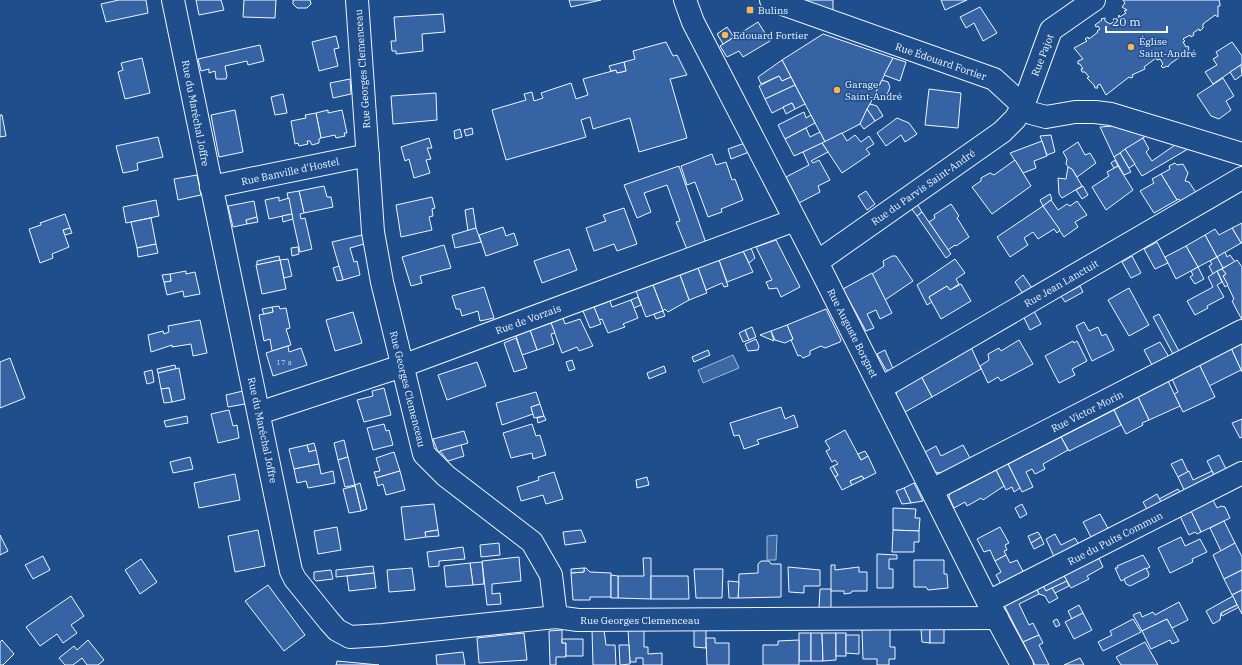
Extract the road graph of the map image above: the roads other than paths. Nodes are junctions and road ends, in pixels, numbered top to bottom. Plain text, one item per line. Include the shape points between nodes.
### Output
1 (173, 0) edge
2 (357, 0) edge
3 (685, 0) edge
4 (771, 0) edge
5 (1094, 0) edge
6 (1023, 106) junction
7 (1242, 154) edge
8 (368, 155) junction
9 (1242, 178) edge
10 (211, 187) junction
11 (795, 220) junction
12 (818, 262) junction
13 (1242, 331) edge
14 (402, 366) junction
15 (881, 388) junction
16 (259, 413) junction
17 (1242, 473) edge
18 (932, 490) junction
19 (993, 610) junction
20 (556, 617) junction
21 (1022, 665) edge

1 - 10 street, Rue du Maréchal Joffre
2 - 8 street, Rue Georges Clemenceau
3 - 11 street, Rue Auguste Borgnet via 693,22
4 - 6 street, Rue Édouard Fortier via 994,79
5 - 6 street, Rue Pajot via 1051,30
6 - 7 street, Rue Édouard Fortier via 1031,113 1046,117 1075,112 1111,114
6 - 12 street, Rue du Parvis Saint-André via 1002,132
8 - 10 street, Rue Banville d'Hostel
8 - 14 street, Rue Georges Clemenceau via 373,232
9 - 15 street, Rue Jean Lanctuit
10 - 16 street, Rue du Maréchal Joffre
11 - 12 street, Rue Auguste Borgnet
11 - 14 street, Rue de Vorzais
12 - 15 street, Rue Auguste Borgnet
13 - 18 street, Rue Victor Morin
14 - 16 street, Rue de Vorzais
14 - 20 street, Rue Georges Clemenceau via 424,454 446,476 532,542 551,575
15 - 18 street, Rue Auguste Borgnet
16 - 20 street, Rue du Maréchal Joffre via 291,571 337,630 350,637 361,637
17 - 19 street, Rue du Puits Commun
18 - 19 street, Rue Auguste Borgnet
19 - 20 street, Rue Georges Clemenceau via 578,620
19 - 21 street, Rue Auguste Borgnet

